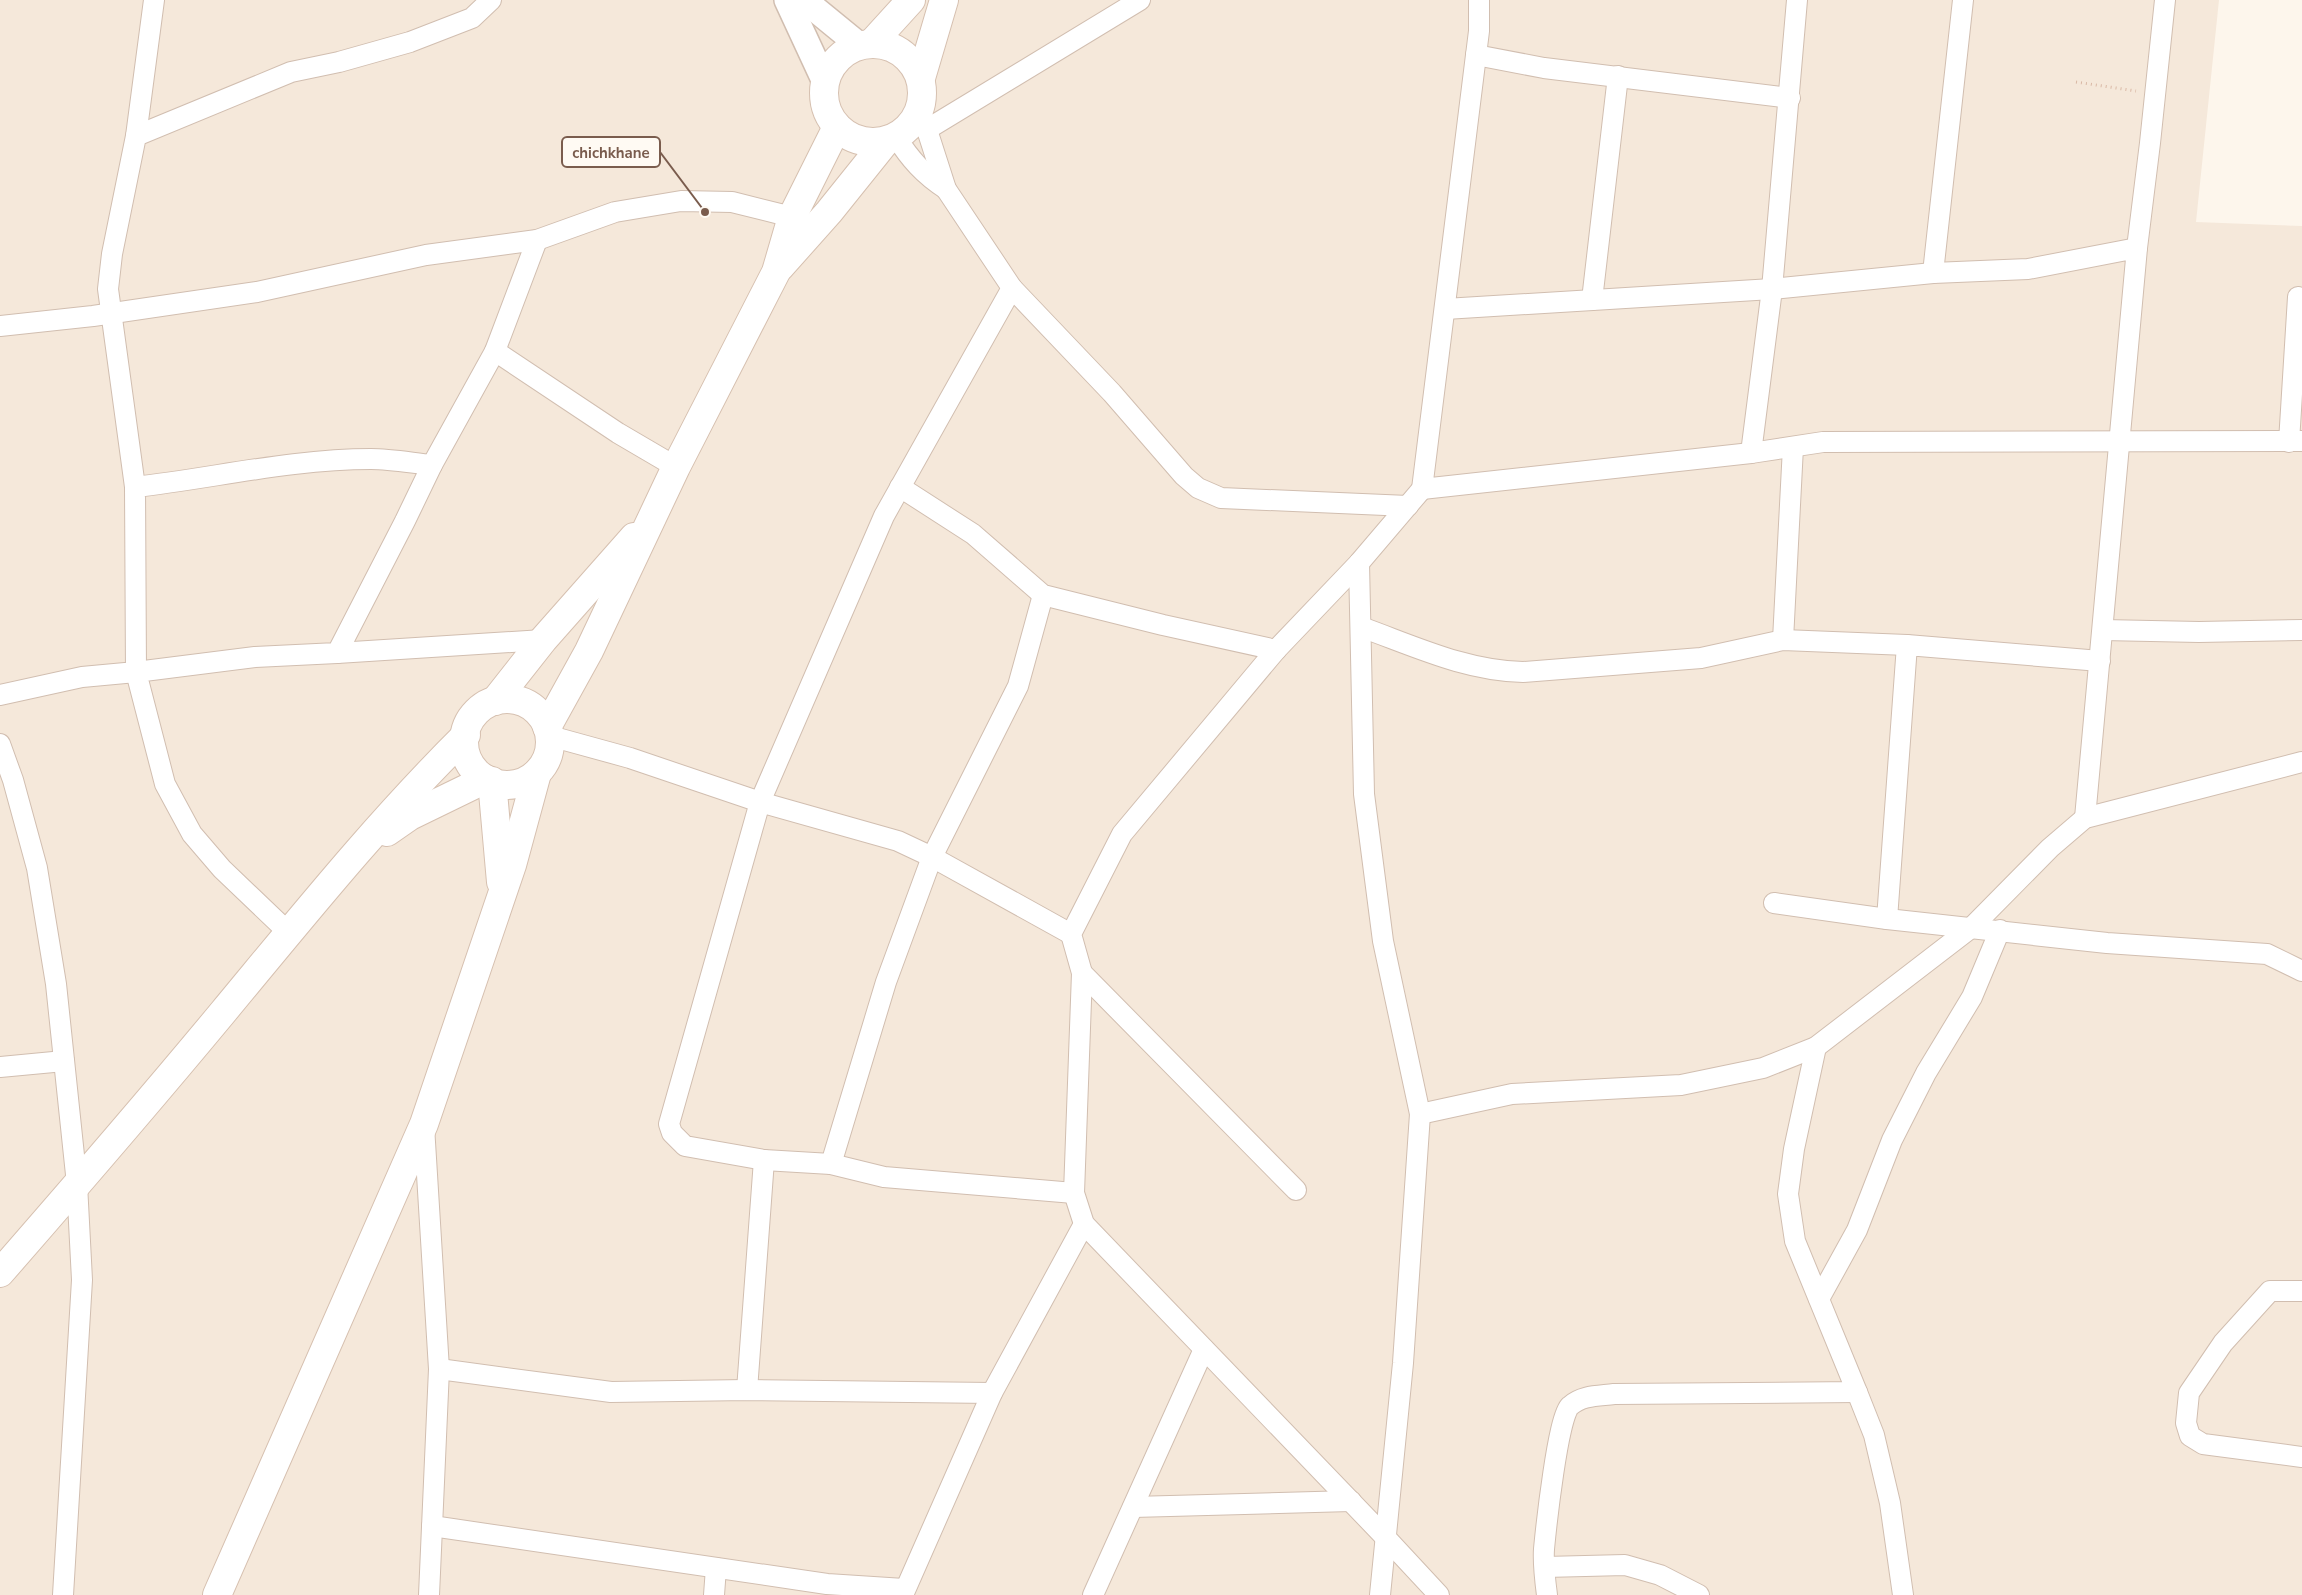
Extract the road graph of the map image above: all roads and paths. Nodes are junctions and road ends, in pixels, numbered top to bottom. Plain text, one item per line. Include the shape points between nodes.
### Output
1 (154, 0) edge
2 (491, 0) edge
3 (787, 0) edge
4 (804, 0) edge
5 (911, 0) edge
6 (944, 0) edge
7 (1140, 0) edge
8 (1479, 0) edge
9 (1797, 0) edge
10 (1963, 0) edge
11 (2165, 0) edge
12 (865, 44) junction
13 (1476, 55) junction
14 (1618, 76) junction
15 (921, 78) junction
16 (825, 82) junction
17 (2076, 82) dead end
18 (2154, 94) junction
19 (1790, 98) junction
20 (924, 119) junction
21 (837, 127) junction
22 (136, 136) junction
23 (891, 139) junction
24 (946, 189) junction
25 (792, 216) junction
26 (537, 240) junction
27 (2136, 248) junction
28 (776, 272) junction
29 (1933, 273) junction
30 (1012, 288) junction
31 (1772, 289) junction
32 (2298, 297) dead end
33 (1592, 300) junction
34 (1445, 308) junction
35 (111, 314) junction
36 (0, 326) edge
37 (495, 351) junction
38 (2119, 440) junction
39 (2295, 441) edge
40 (1793, 447) junction
41 (1751, 453) junction
42 (432, 465) junction
43 (676, 467) junction
44 (900, 486) junction
45 (136, 487) junction
46 (1422, 489) junction
47 (1408, 506) junction
48 (656, 512) junction
49 (1359, 563) junction
50 (1043, 595) junction
51 (1361, 627) junction
52 (2103, 630) junction
53 (2302, 630) edge
54 (543, 640) junction
55 (1783, 640) junction
56 (1906, 645) junction
57 (1276, 650) junction
58 (336, 653) junction
59 (2100, 661) junction
60 (136, 672) junction
61 (0, 695) edge
62 (495, 701) junction
63 (548, 731) junction
64 (466, 735) junction
65 (0, 744) edge
66 (2302, 762) edge
67 (537, 773) junction
68 (489, 780) junction
69 (760, 802) junction
70 (2085, 818) junction
71 (355, 854) junction
72 (932, 857) junction
73 (502, 894) junction
74 (1774, 903) dead end
75 (1887, 919) junction
76 (1972, 927) junction
77 (2000, 930) junction
78 (289, 933) junction
79 (1071, 934) junction
80 (2302, 971) edge
81 (1082, 973) junction
82 (1816, 1047) junction
83 (64, 1061) junction
84 (0, 1067) edge
85 (1420, 1114) junction
86 (424, 1124) junction
87 (764, 1160) junction
88 (831, 1164) junction
89 (77, 1184) junction
90 (1296, 1190) dead end
91 (1074, 1193) junction
92 (1084, 1224) junction
93 (0, 1273) edge
94 (2302, 1291) edge
95 (1819, 1299) junction
96 (1204, 1349) junction
97 (439, 1369) junction
98 (747, 1390) junction
99 (1857, 1392) junction
100 (992, 1394) junction
101 (2302, 1457) edge
102 (1351, 1501) junction
103 (1133, 1507) junction
104 (432, 1526) junction
105 (1386, 1538) junction
106 (1545, 1566) junction
107 (716, 1568) junction
108 (904, 1592) edge
109 (63, 1595) edge
110 (217, 1595) edge
111 (429, 1595) edge
112 (714, 1595) edge
113 (1093, 1595) edge
114 (1380, 1595) edge
115 (1439, 1595) edge
116 (1547, 1595) edge
117 (1698, 1595) edge
118 (1903, 1595) edge

1 - 22 street
2 - 22 street via 472,18 428,35 291,72
3 - 16 street
4 - 12 street
5 - 12 main road
6 - 15 main road
7 - 20 street
8 - 13 street
9 - 19 street
10 - 29 street
11 - 18 street
12 - 15 main road via 896,49 911,62
12 - 16 main road via 838,59
13 - 14 street via 1544,68
13 - 34 street
14 - 19 street
14 - 33 street
15 - 20 main road
16 - 21 main road via 826,108
17 - 18 path
18 - 27 street
19 - 31 street
20 - 23 main road via 914,121
20 - 24 street
21 - 23 main road via 861,141
21 - 25 main road
22 - 35 street via 112,254 108,289
23 - 24 street via 928,177
23 - 28 main road
24 - 30 street
25 - 26 street via 732,202 682,201 616,212
25 - 28 main road
26 - 35 street via 426,255 257,292
26 - 37 street
27 - 29 street via 2028,269
27 - 38 street
28 - 43 main road
29 - 31 street
30 - 44 street
30 - 47 street via 1198,488 1221,498
31 - 33 street
31 - 41 street
32 - 39 street
33 - 34 street
34 - 46 street
35 - 36 street
35 - 45 street
37 - 42 street
37 - 43 street
38 - 39 street
38 - 40 street via 1823,442
38 - 52 street
40 - 41 street
40 - 55 street
41 - 46 street
42 - 45 street via 372,459 300,464
42 - 58 street
43 - 48 main road
44 - 50 street via 973,534
44 - 69 street
45 - 60 street
46 - 47 street
47 - 49 street
48 - 54 main road
48 - 63 main road
49 - 51 street
49 - 57 street
50 - 57 street
50 - 72 street via 1018,686
51 - 55 street via 1462,664 1523,672 1701,658
51 - 85 street via 1364,794 1383,941
52 - 53 street
52 - 59 street
54 - 58 street
54 - 62 main road
55 - 56 street
56 - 59 street
56 - 75 street
57 - 79 street via 1122,834
58 - 60 street via 255,657
59 - 70 street
60 - 61 street via 82,677
60 - 78 street via 165,784 192,834 222,869
62 - 63 main road via 512,699 524,703 536,710
62 - 64 main road via 475,714
63 - 67 main road via 548,754
63 - 69 street
64 - 68 main road via 468,758 475,770
64 - 71 main road via 414,786
65 - 83 street via 37,868 56,984
66 - 70 street
67 - 68 main road via 513,784
67 - 73 main road
68 - 71 main road via 410,816
68 - 73 main road
69 - 72 street via 898,841
69 - 87 street via 669,1124 672,1133 685,1146
70 - 76 street via 2050,848
71 - 78 main road
72 - 79 street
72 - 88 street via 886,982
73 - 86 main road
74 - 75 street
75 - 76 street
76 - 77 street
76 - 82 street
77 - 80 street via 2108,943 2266,954
77 - 95 street via 1972,997 1926,1073 1892,1140 1857,1230
78 - 89 main road
79 - 81 street
81 - 90 street
81 - 91 street
82 - 85 street via 1764,1068 1681,1085 1512,1094
82 - 95 street via 1794,1149 1788,1194 1795,1241
83 - 84 street
83 - 89 street
85 - 105 street via 1403,1363
86 - 97 street
86 - 110 main road
87 - 88 street
87 - 98 street
88 - 91 street via 884,1177
89 - 93 main road
89 - 109 street via 82,1280
91 - 92 street
92 - 96 street
92 - 100 street
94 - 101 street via 2270,1291 2223,1343 2189,1393 2186,1423 2190,1436 2203,1444
95 - 99 street
96 - 102 street
96 - 103 street
97 - 98 street via 611,1392
97 - 104 street
98 - 100 street
99 - 106 street via 1586,1397 1570,1406 1565,1413 1548,1515
99 - 118 street via 1874,1435 1890,1503
100 - 108 street
102 - 103 street
102 - 105 street
103 - 113 street
104 - 107 street
104 - 111 street
105 - 114 street
105 - 115 street
106 - 116 street
106 - 117 street via 1625,1565 1660,1575
107 - 108 street
107 - 112 street

